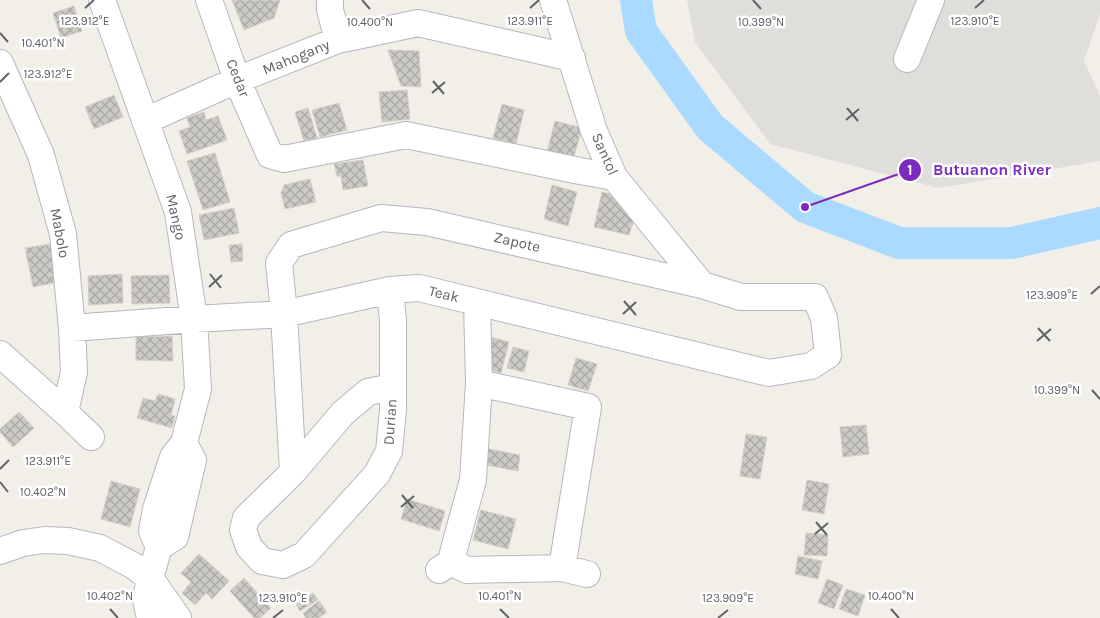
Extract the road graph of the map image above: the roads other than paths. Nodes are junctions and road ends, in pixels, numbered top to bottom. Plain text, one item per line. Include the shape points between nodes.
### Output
1 (102, 0) edge
2 (208, 0) edge
3 (330, 0) edge
4 (553, 0) edge
5 (931, 0) edge
6 (338, 40) junction
7 (572, 58) junction
8 (907, 59) dead end
9 (0, 63) edge
10 (238, 80) junction
11 (145, 120) junction
12 (614, 177) junction
13 (702, 284) junction
14 (390, 290) junction
15 (477, 302) junction
16 (284, 314) junction
17 (194, 319) junction
18 (72, 328) junction
19 (0, 354) edge
20 (811, 366) joint
21 (479, 383) junction
22 (392, 387) junction
23 (65, 412) junction
24 (92, 438) dead end
25 (293, 472) junction
26 (0, 551) edge
27 (150, 578) junction
28 (150, 618) edge
29 (178, 618) edge

1 - 11 street, Mango
2 - 10 street, Cedar
3 - 6 street
4 - 7 street, Santol
5 - 8 street
6 - 7 street, Mahogany via 418,23
6 - 10 street, Mahogany
7 - 12 street, Santol via 594,131
9 - 18 street, Mabolo via 42,155 62,234
10 - 11 street, Mahogany
10 - 12 street, Cedar via 270,155 284,159 406,134
11 - 17 street, Mango via 178,212
12 - 13 street, Santol
13 - 16 street, Zapote via 427,222 381,218 291,245 279,262
13 - 20 street, Zapote via 741,297 815,297 824,318 828,355
14 - 15 street, Teak via 419,288
14 - 16 street, Teak
14 - 22 street, Durian
15 - 20 street, Teak via 769,373
15 - 21 street
16 - 17 street, Teak
16 - 25 street, Zapote
17 - 18 street, Teak
17 - 27 street, Mango via 198,389 184,443 193,460 174,537 159,548
18 - 23 street, Mabolo via 74,372
19 - 23 street
21 - 21 street via 588,407 575,571 467,570 445,566 454,548 473,480
22 - 25 street via 368,392 355,402
22 - 25 street, Durian via 389,450 377,474 304,555 283,565 262,561 249,547 243,530 246,518
23 - 24 street
26 - 27 street via 23,543 68,541 100,548
27 - 28 street, Mango via 146,600
27 - 29 street

